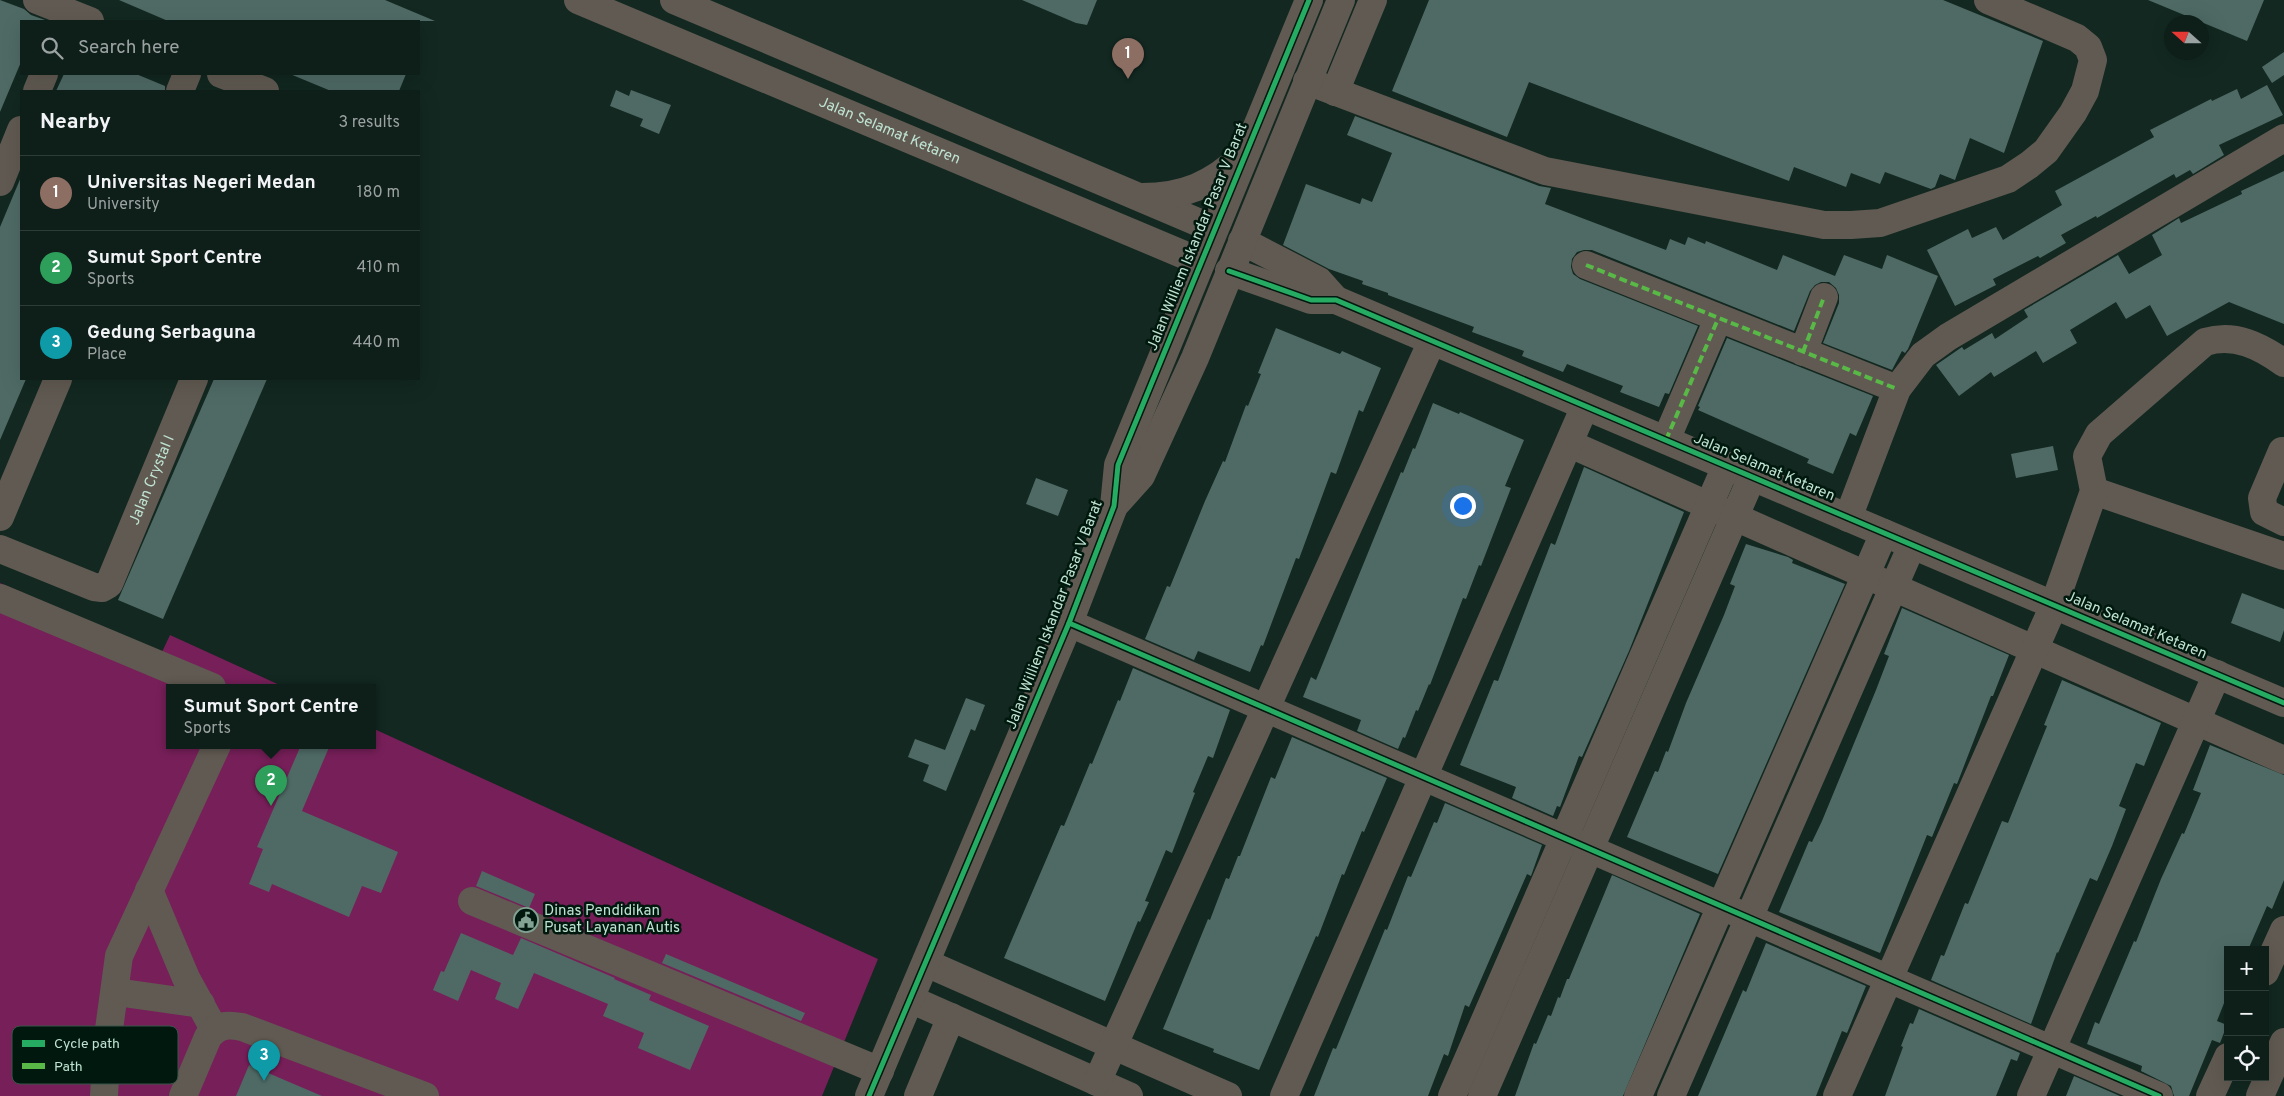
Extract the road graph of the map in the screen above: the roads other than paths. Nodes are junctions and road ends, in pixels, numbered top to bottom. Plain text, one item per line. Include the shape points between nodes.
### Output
1 (37, 0) edge
2 (578, 0) edge
3 (674, 0) edge
4 (1310, 0) edge
5 (1341, 0) edge
6 (1373, 0) edge
7 (1988, 0) edge
8 (75, 18) edge
9 (44, 75) edge
10 (187, 75) edge
11 (224, 75) edge
12 (1307, 81) junction
13 (876, 86) junction
14 (37, 90) edge
15 (180, 90) edge
16 (262, 90) edge
17 (1335, 92) junction
18 (864, 120) junction
19 (20, 132) edge
20 (2284, 138) edge
21 (1246, 152) junction
22 (0, 182) edge
23 (1138, 197) junction
24 (1214, 230) junction
25 (1242, 241) junction
26 (1201, 262) junction
27 (1586, 265) dead end
28 (1229, 271) junction
29 (1824, 297) dead end
30 (1336, 300) junction
31 (1718, 319) junction
32 (1432, 341) junction
33 (1803, 352) junction
34 (2284, 363) edge
35 (58, 380) edge
36 (194, 380) edge
37 (1897, 389) junction
38 (1585, 406) junction
39 (1666, 440) junction
40 (1570, 444) junction
41 (2282, 451) dead end
42 (1726, 466) junction
43 (1752, 477) junction
44 (2094, 491) junction
45 (1114, 506) junction
46 (1709, 506) junction
47 (0, 517) edge
48 (1734, 517) junction
49 (1848, 518) junction
50 (2284, 522) edge
51 (1884, 533) junction
52 (1912, 545) junction
53 (0, 549) edge
54 (2282, 551) edge
55 (1866, 575) junction
56 (1893, 587) junction
57 (0, 598) edge
58 (2054, 606) junction
59 (1069, 624) junction
60 (1836, 644) junction
61 (2035, 650) junction
62 (1864, 656) junction
63 (2218, 674) junction
64 (205, 684) edge
65 (2284, 703) edge
66 (1267, 709) junction
67 (1808, 709) junction
68 (1835, 721) junction
69 (2196, 721) junction
70 (215, 749) edge
71 (2284, 760) edge
72 (1784, 764) junction
73 (1811, 776) junction
74 (1424, 778) junction
75 (1761, 816) junction
76 (1789, 828) junction
77 (1564, 838) junction
78 (1590, 849) junction
79 (149, 890) junction
80 (472, 901) dead end
81 (1721, 906) junction
82 (1749, 918) junction
83 (2284, 930) edge
84 (926, 963) junction
85 (2269, 963) edge
86 (1889, 979) junction
87 (1685, 990) junction
88 (116, 992) junction
89 (910, 999) junction
90 (1712, 1002) junction
91 (201, 1004) junction
92 (951, 1017) junction
93 (110, 1026) edge
94 (214, 1030) junction
95 (1663, 1040) junction
96 (2284, 1042) edge
97 (1115, 1046) junction
98 (2052, 1050) junction
99 (1690, 1052) junction
100 (2224, 1066) edge
101 (880, 1070) junction
102 (1098, 1082) junction
103 (1640, 1095) edge
104 (183, 1096) edge
105 (426, 1096) edge
106 (870, 1096) edge
107 (918, 1096) edge
108 (1130, 1096) edge
109 (1228, 1096) edge
110 (1284, 1096) edge
111 (1452, 1096) edge
112 (1482, 1096) edge
113 (1671, 1096) edge
114 (1837, 1096) edge
115 (2032, 1096) edge
116 (2159, 1096) edge
117 (2210, 1096) edge
118 (2260, 1096) edge

1 - 8 street
2 - 18 street, Jalan Selamat Ketaren
3 - 13 street
4 - 21 street, Jalan Williem Iskandar Pasar V Barat
5 - 12 street, Jalan Williem Iskandar Pasar V Barat
6 - 17 street
7 - 17 street via 2077,38 2088,47 2093,60 2085,91 2046,151 2008,180 1880,223 1824,225 1545,171
9 - 14 street
10 - 15 street
11 - 16 street
12 - 17 street
12 - 25 street, Jalan Williem Iskandar Pasar V Barat
13 - 18 street
13 - 23 street
18 - 26 street, Jalan Selamat Ketaren
19 - 22 street
20 - 37 street via 1935,345 1923,355
21 - 23 street via 1209,183 1186,193
21 - 24 street, Jalan Williem Iskandar Pasar V Barat
23 - 24 street
24 - 26 street, Jalan Williem Iskandar Pasar V Barat
25 - 28 street, Jalan Williem Iskandar Pasar V Barat
25 - 30 street, Jalan Selamat Ketaren via 1319,281
26 - 45 street, Jalan Williem Iskandar Pasar V Barat via 1118,465
27 - 31 street
28 - 30 street, Jalan Selamat Ketaren via 1311,300
28 - 45 street, Jalan Williem Iskandar Pasar V Barat via 1195,358 1141,476
29 - 33 street
30 - 32 street, Jalan Selamat Ketaren
31 - 33 street
31 - 39 street
32 - 38 street, Jalan Selamat Ketaren
32 - 66 street
33 - 37 street
34 - 44 street via 2244,342 2218,338 2205,342 2099,434 2087,456
35 - 47 street
36 - 53 street, Jalan Crystal I via 111,581 105,587 94,587
37 - 49 street
38 - 39 street, Jalan Selamat Ketaren
38 - 40 street
39 - 42 street, Jalan Selamat Ketaren
40 - 46 street
40 - 74 street
41 - 50 street via 2262,498 2264,512
42 - 43 street, Jalan Selamat Ketaren
42 - 46 street
43 - 48 street
43 - 49 street, Jalan Selamat Ketaren
44 - 54 street
44 - 58 street
45 - 59 street, Jalan Williem Iskandar Pasar V Barat
46 - 48 street
46 - 77 street
48 - 55 street
48 - 78 street
49 - 51 street, Jalan Selamat Ketaren
51 - 52 street, Jalan Selamat Ketaren
51 - 55 street
52 - 56 street
52 - 58 street, Jalan Selamat Ketaren
55 - 56 street
55 - 60 street
56 - 61 street
56 - 62 street
57 - 64 street
58 - 61 street
58 - 63 street, Jalan Selamat Ketaren
59 - 66 street
59 - 84 street, Jalan Williem Iskandar Pasar V Barat
60 - 62 street
60 - 67 street
61 - 69 street
61 - 86 street
62 - 68 street
63 - 65 street, Jalan Selamat Ketaren
63 - 69 street
66 - 74 street
66 - 97 street
67 - 68 street
67 - 72 street
68 - 73 street
69 - 71 street
69 - 98 street
70 - 79 street
72 - 73 street
72 - 75 street
73 - 76 street
74 - 77 street
74 - 110 street
75 - 76 street
75 - 81 street
76 - 82 street
77 - 78 street
77 - 111 street
78 - 81 street
78 - 112 street
79 - 88 street via 119,956
79 - 91 street via 186,978
80 - 101 street
81 - 82 street
81 - 87 street
82 - 86 street
82 - 90 street
83 - 85 street
84 - 89 street, Jalan Williem Iskandar Pasar V Barat
84 - 97 street
86 - 98 street
86 - 114 street
87 - 90 street
87 - 95 street
88 - 91 street
88 - 93 street
89 - 92 street
89 - 101 street, Jalan Williem Iskandar Pasar V Barat
90 - 99 street
91 - 94 street
92 - 102 street
92 - 107 street
94 - 104 street
94 - 105 street via 223,1025 242,1027
95 - 99 street
95 - 103 street
96 - 118 street
97 - 102 street
97 - 109 street
98 - 115 street
98 - 116 street
99 - 113 street
100 - 117 street
101 - 106 street, Jalan Williem Iskandar Pasar V Barat
102 - 108 street

